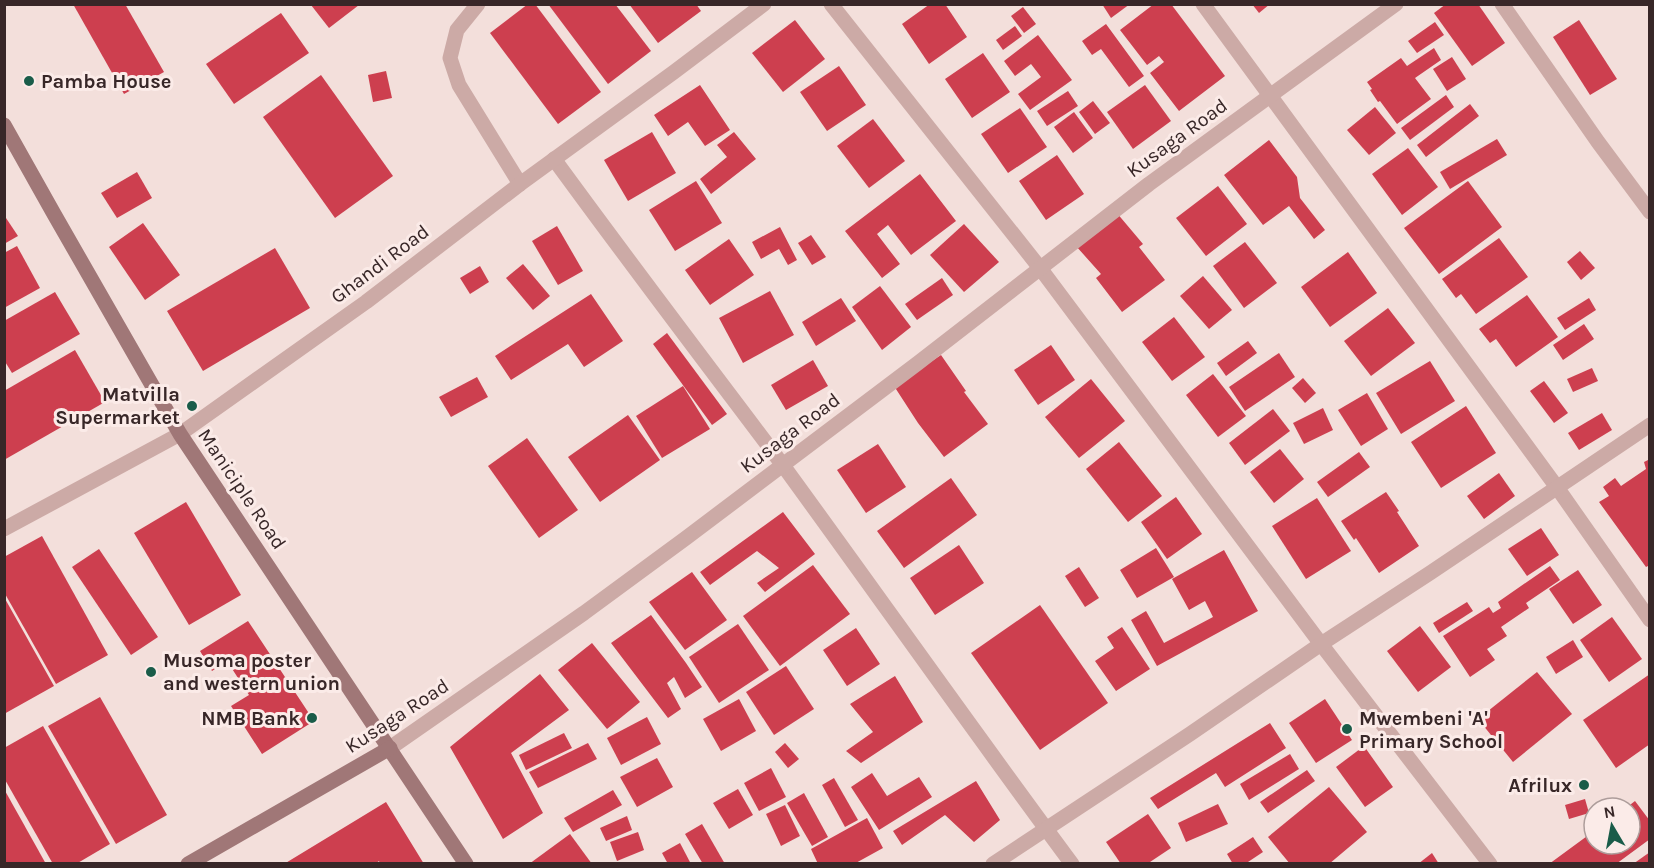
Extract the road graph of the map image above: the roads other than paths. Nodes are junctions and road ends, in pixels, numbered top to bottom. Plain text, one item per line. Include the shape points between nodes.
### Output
1 (478, 4) edge
2 (764, 4) edge
3 (831, 4) edge
4 (1203, 4) edge
5 (1396, 4) edge
6 (1502, 4) edge
7 (1270, 95) junction
8 (4, 125) edge
9 (555, 159) junction
10 (520, 184) junction
11 (1650, 212) edge
12 (1040, 268) junction
13 (1650, 425) edge
14 (180, 434) junction
15 (782, 465) junction
16 (1556, 486) junction
17 (4, 529) edge
18 (1650, 620) edge
19 (1321, 644) junction
20 (390, 748) junction
21 (1046, 829) junction
22 (188, 864) edge
23 (466, 864) edge
24 (993, 864) edge
25 (1072, 864) edge
26 (1490, 864) edge

1 - 10 street via 457,30 450,58 459,85
2 - 9 street, Ghandi Road
3 - 12 street
4 - 7 street
5 - 7 street, Kusaga Road
6 - 11 street
7 - 12 street, Kusaga Road
7 - 16 street
8 - 14 street, Maniciple Road
9 - 10 street, Ghandi Road
9 - 15 street
10 - 14 street, Ghandi Road via 366,302
12 - 15 street, Kusaga Road
12 - 19 street
13 - 16 street
14 - 17 street, Ghandi Road
14 - 20 street, Maniciple Road
15 - 20 street, Kusaga Road via 584,613
15 - 21 street
16 - 18 street
16 - 19 street
19 - 21 street
19 - 26 street
20 - 22 street, Kusaga Road
20 - 23 street, Maniciple Road
21 - 24 street
21 - 25 street

